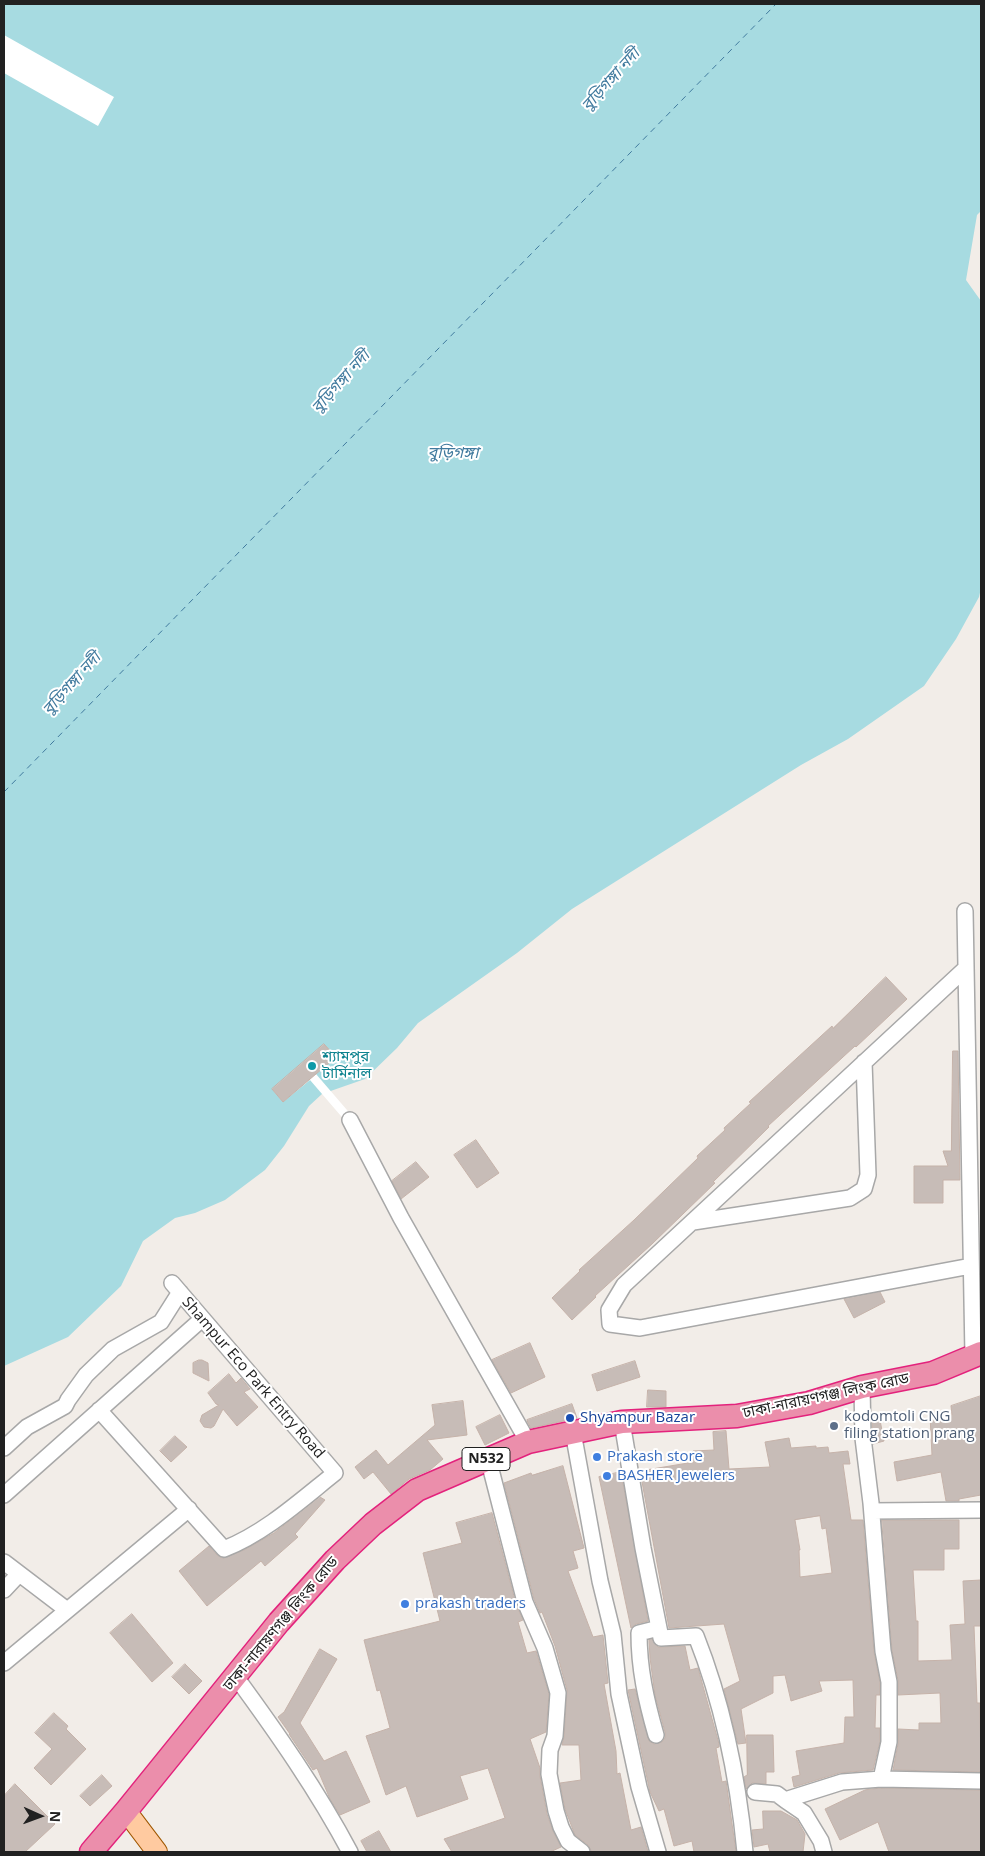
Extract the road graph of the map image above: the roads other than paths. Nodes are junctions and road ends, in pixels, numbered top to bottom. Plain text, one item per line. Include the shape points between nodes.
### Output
1 (965, 911) dead end
2 (966, 968) junction
3 (864, 1062) junction
4 (350, 1120) dead end
5 (693, 1222) junction
6 (971, 1266) junction
7 (202, 1319) junction
8 (977, 1355) edge
9 (862, 1387) junction
10 (99, 1410) junction
11 (622, 1422) junction
12 (573, 1432) junction
13 (528, 1442) junction
14 (4, 1448) edge
15 (488, 1458) junction
16 (4, 1495) edge
17 (189, 1509) junction
18 (981, 1510) edge
19 (872, 1511) junction
20 (4, 1562) edge
21 (19, 1574) junction
22 (4, 1590) edge
23 (67, 1610) junction
24 (659, 1628) junction
25 (4, 1663) edge
26 (236, 1677) junction
27 (656, 1734) dead end
28 (881, 1779) junction
29 (981, 1781) edge
30 (755, 1792) dead end
31 (785, 1800) junction
32 (126, 1811) junction
33 (90, 1852) edge
34 (157, 1852) edge
35 (350, 1852) edge
36 (582, 1852) edge
37 (658, 1852) edge
38 (746, 1852) edge
39 (824, 1852) edge

1 - 2 street
2 - 3 street
2 - 6 street
3 - 5 street
3 - 5 street via 868,1175 864,1189 850,1198
4 - 13 street via 401,1218
5 - 6 street via 624,1285 609,1310 610,1324 640,1328
6 - 8 street
7 - 10 street
7 - 14 street, Shampur Eco Park Entry Road via 176,1288 160,1322 113,1349 86,1375 65,1406 27,1427
7 - 17 street, Shampur Eco Park Entry Road via 335,1473 296,1505 241,1542 224,1549
8 - 9 highway, ঢাকা-নারায়ণগঞ্জ লিংক রোড / N532 via 933,1373
9 - 11 highway, ঢাকা-নারায়ণগঞ্জ লিংক রোড / N532 via 808,1403 737,1416
9 - 19 street via 863,1438
10 - 16 street
10 - 17 street
11 - 12 highway, ঢাকা-নারায়ণগঞ্জ লিংক রোড / N532
11 - 24 street
12 - 13 highway, ঢাকা-নারায়ণগঞ্জ লিংক রোড / N532
12 - 37 street via 600,1582 613,1634 619,1694 638,1787
13 - 15 highway, ঢাকা-নারায়ণগঞ্জ লিংক রোড / N532
15 - 26 highway, ঢাকা-নারায়ণগঞ্জ লিংক রোড / N532 via 417,1490 373,1524 335,1560 279,1622
15 - 36 street via 525,1602 545,1648 558,1693 549,1774 556,1812 568,1841
17 - 23 street
18 - 19 street
19 - 28 street via 889,1682 889,1742
20 - 21 street
21 - 22 street
21 - 23 street
23 - 25 street
24 - 27 street via 639,1633 639,1660
24 - 38 street via 661,1638 696,1636 709,1669 739,1802
26 - 32 highway, ঢাকা-নারায়ণগঞ্জ লিংক রোড / N532
26 - 35 street via 298,1765
28 - 29 street
28 - 31 street via 842,1782
30 - 31 street via 777,1794
31 - 39 street via 804,1813
32 - 33 highway, ঢাকা-নারায়ণগঞ্জ লিংক রোড / N532
32 - 34 main road

